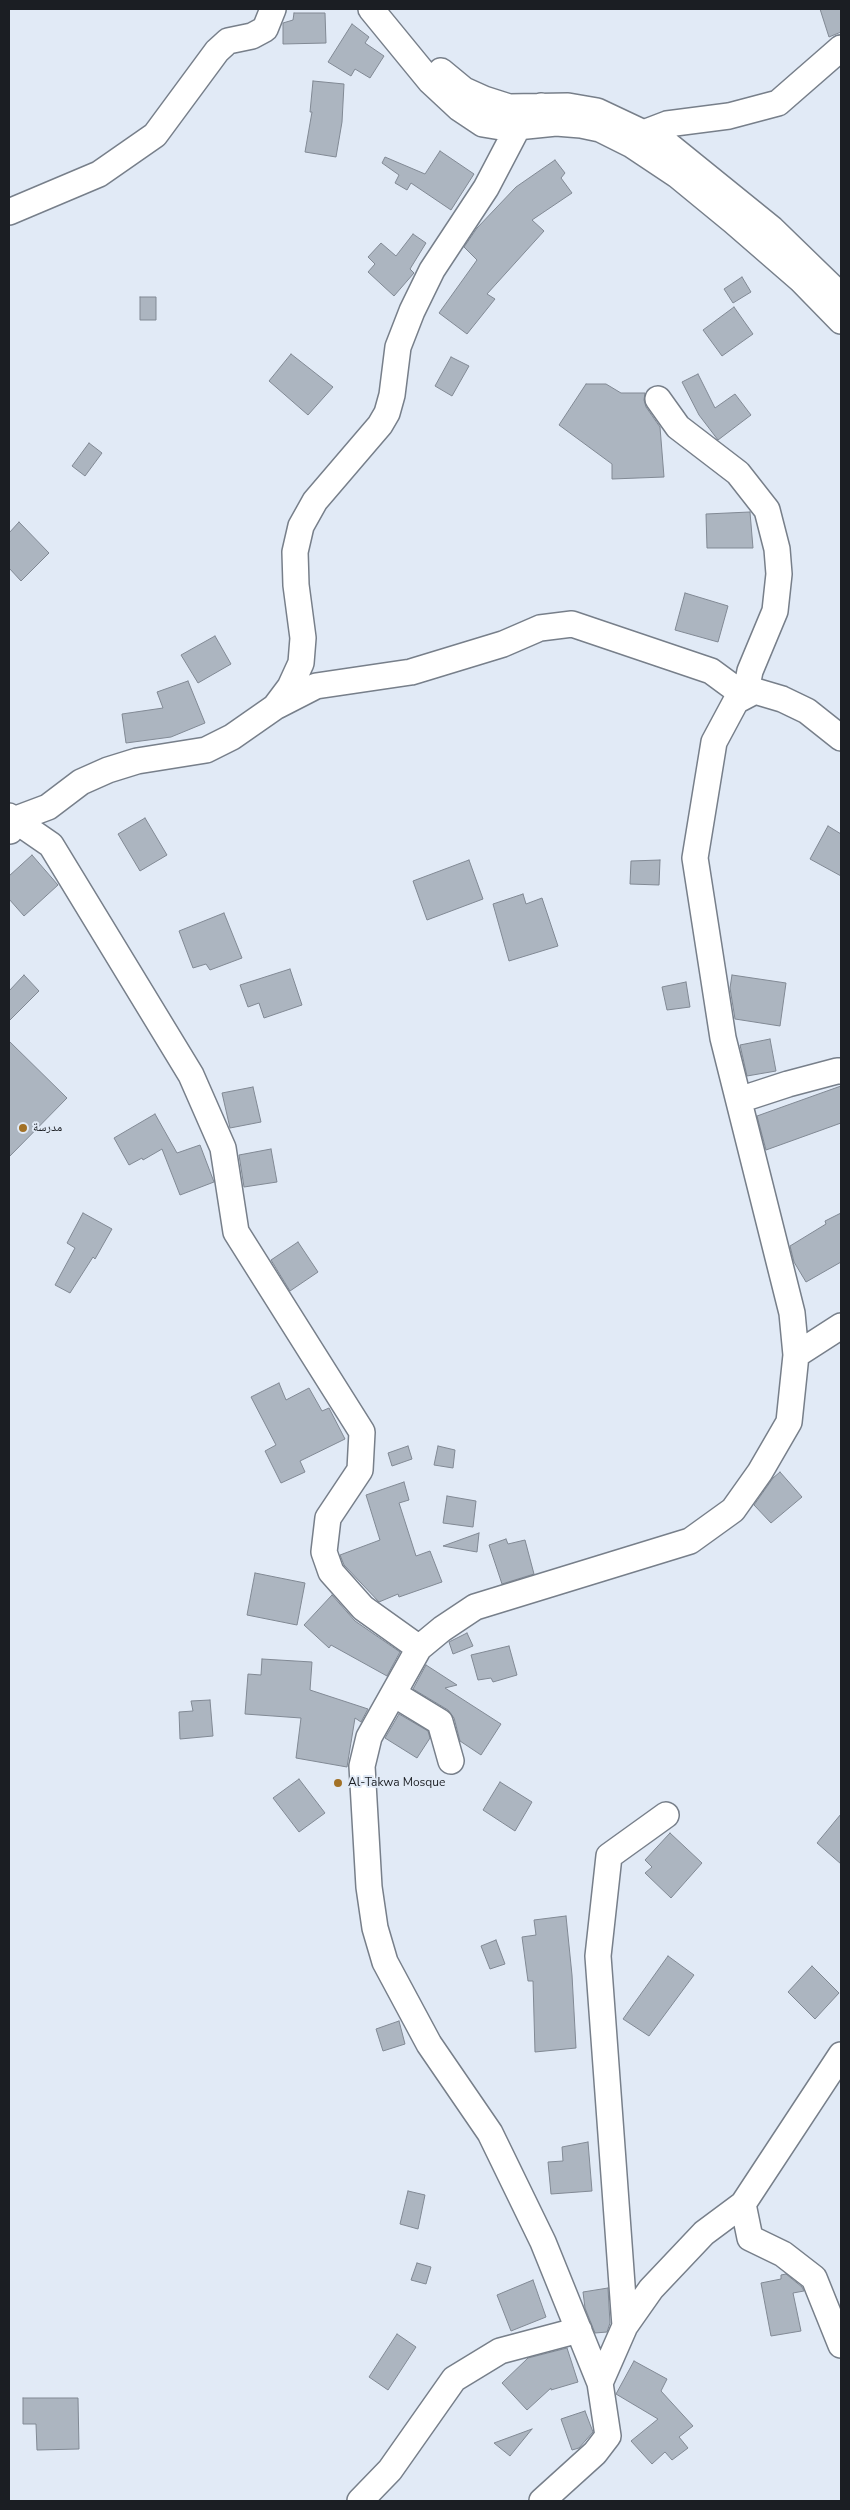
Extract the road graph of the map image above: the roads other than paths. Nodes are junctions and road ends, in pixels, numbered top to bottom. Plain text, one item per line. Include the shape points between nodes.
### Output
1 (273, 9) edge
2 (372, 9) edge
3 (390, 9) edge
4 (841, 48) edge
5 (541, 106) junction
6 (518, 127) junction
7 (633, 136) junction
8 (9, 212) edge
9 (832, 288) edge
10 (841, 321) edge
11 (658, 399) dead end
12 (745, 696) junction
13 (275, 707) junction
14 (841, 738) edge
15 (11, 823) edge
16 (841, 1071) edge
17 (739, 1100) junction
18 (841, 1326) edge
19 (796, 1355) junction
20 (419, 1648) junction
21 (394, 1694) junction
22 (451, 1761) dead end
23 (666, 1815) dead end
24 (841, 2055) edge
25 (743, 2204) junction
26 (625, 2326) junction
27 (579, 2330) junction
28 (841, 2345) edge
29 (600, 2383) junction
30 (360, 2501) edge
31 (542, 2501) edge

1 - 8 street via 265,29 252,36 228,41 217,51 155,135 99,174
2 - 6 street via 430,81 459,108 483,124
3 - 5 street via 441,71 464,90 509,107
4 - 7 street via 778,103 729,116 667,124
5 - 6 street
5 - 7 street via 597,111
6 - 7 street via 556,123
6 - 13 street via 486,188 432,270 412,311 398,347 387,413 315,501 301,526 295,552 303,638 301,664
7 - 9 street via 667,144 772,229
9 - 10 street
11 - 12 street via 678,427 738,473 767,510 777,549 779,574 775,611 750,671
12 - 13 street via 711,671 572,624 540,628 503,644 411,672 316,686
12 - 14 street via 756,691 782,699 807,711
12 - 17 street via 736,701 714,742 696,858 723,1038
13 - 15 street via 232,737 206,750 137,761 108,770 81,782 48,807
15 - 20 street via 51,845 191,1075 223,1148 236,1232 362,1432 360,1470 328,1518 324,1552 331,1572 363,1608
16 - 17 street
17 - 19 street via 792,1313
18 - 19 street
19 - 20 street via 789,1422 733,1510 690,1541 475,1607
20 - 21 street
21 - 22 street via 440,1722
21 - 27 street via 369,1737 362,1766 369,1887 375,1928 385,1962 429,2044 490,2133 543,2242
23 - 26 street via 609,1856 598,1956
24 - 25 street
25 - 26 street via 704,2233 651,2289
25 - 28 street via 750,2238 783,2254 814,2278
26 - 29 street
27 - 29 street
27 - 30 street via 500,2351 454,2379 390,2470
29 - 31 street via 608,2436 595,2453

